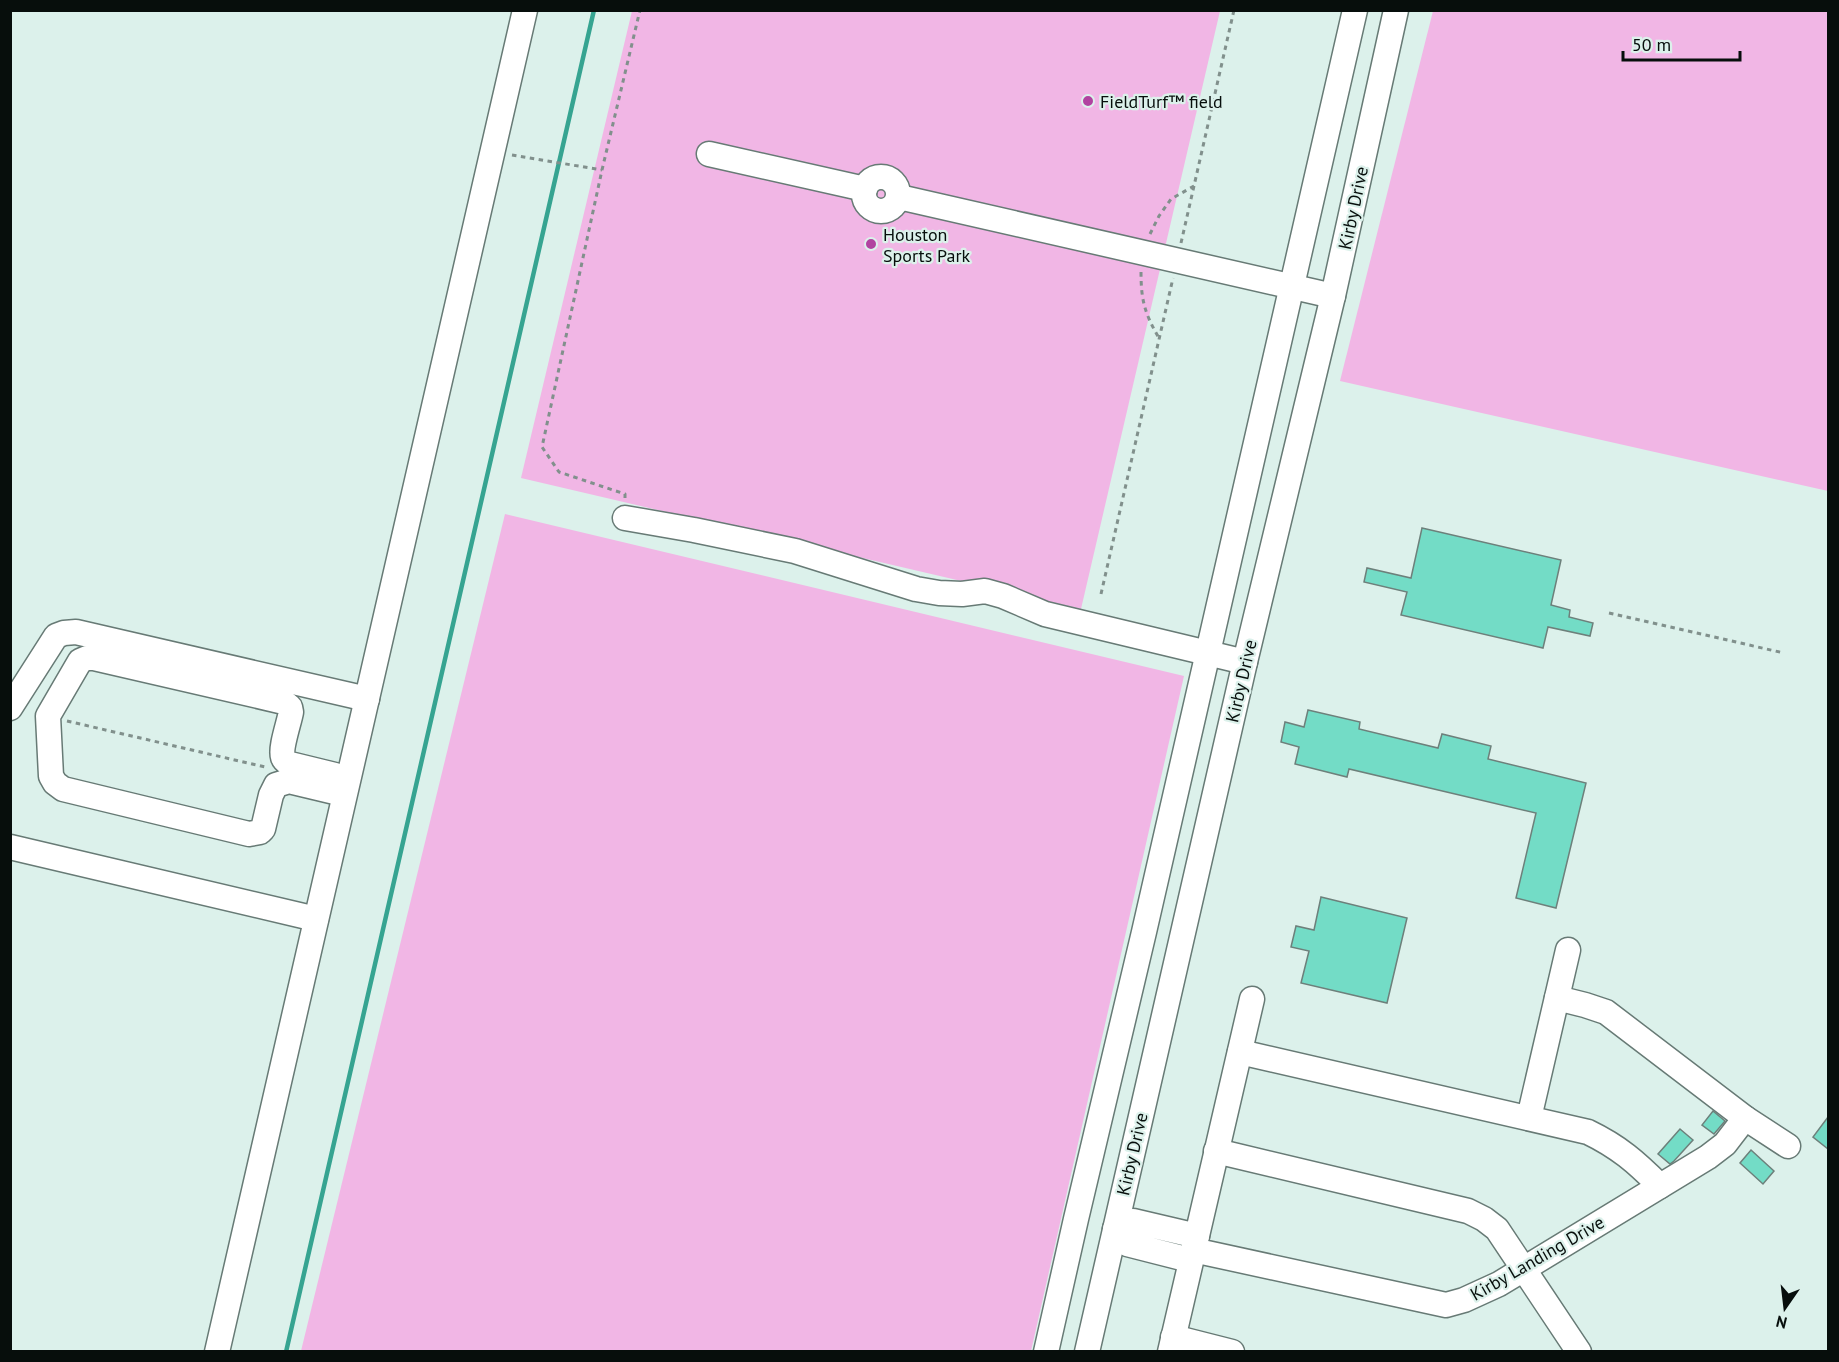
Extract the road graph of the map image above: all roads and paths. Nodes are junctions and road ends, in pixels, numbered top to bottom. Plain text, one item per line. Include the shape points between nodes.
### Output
1 (525, 10) edge
2 (640, 10) edge
3 (1234, 10) edge
4 (1355, 10) edge
5 (1396, 10) edge
6 (492, 151) junction
7 (709, 154) dead end
8 (602, 170) junction
9 (1188, 263) junction
10 (1292, 287) junction
11 (1333, 297) junction
12 (626, 518) joint
13 (1101, 594) dead end
14 (1609, 613) dead end
15 (1208, 653) junction
16 (1784, 654) dead end
17 (1245, 662) junction
18 (367, 699) junction
19 (10, 708) edge
20 (48, 716) junction
21 (267, 767) dead end
22 (344, 786) junction
23 (10, 847) edge
24 (316, 919) junction
25 (1144, 932) junction
26 (1182, 940) junction
27 (1568, 950) dead end
28 (1557, 998) junction
29 (1252, 999) dead end
30 (1240, 1052) junction
31 (1529, 1118) junction
32 (1745, 1118) junction
33 (1788, 1146) dead end
34 (1216, 1151) junction
35 (1660, 1186) junction
36 (1076, 1219) junction
37 (1115, 1229) junction
38 (1193, 1249) junction
39 (1524, 1269) junction
40 (1171, 1344) edge
41 (217, 1352) edge
42 (1046, 1352) edge
43 (1088, 1352) edge
44 (1232, 1352) edge
45 (1579, 1352) edge

1 - 6 street
2 - 8 path
3 - 9 path
4 - 10 street
5 - 11 street, Kirby Drive
6 - 8 path
6 - 18 street
7 - 9 street via 865,189 872,180 883,177 893,181 898,197
8 - 12 path via 542,447 559,472 625,494
9 - 10 street
9 - 13 path
10 - 11 street
10 - 15 street
11 - 17 street, Kirby Drive
12 - 15 street via 795,551 916,589 962,594 985,591 1045,614
14 - 16 path
15 - 17 street
15 - 25 street
17 - 26 street, Kirby Drive
18 - 19 street via 76,632 56,636
18 - 22 street
20 - 21 path
20 - 22 street via 51,776 55,783 63,789 167,814 255,834 263,829 276,785 289,781 335,792
20 - 22 street via 80,661 87,658 284,702 291,712 285,761 335,775
22 - 24 street
23 - 24 street
24 - 41 street
25 - 26 street
25 - 36 street
26 - 37 street, Kirby Drive
27 - 28 street
28 - 31 street
28 - 32 street via 1606,1012
29 - 30 street
30 - 31 street
30 - 34 street
31 - 35 street via 1588,1132 1612,1144
32 - 33 street
32 - 35 street, Kirby Landing Drive via 1725,1144
34 - 38 street
34 - 39 street via 1468,1211 1497,1229
35 - 39 street, Kirby Landing Drive
36 - 37 street
36 - 42 street
37 - 38 street, Kirby Landing Drive via 1133,1221
37 - 43 street, Kirby Drive
38 - 39 street, Kirby Landing Drive via 1446,1305 1499,1284
38 - 40 street
39 - 45 street
40 - 44 street

